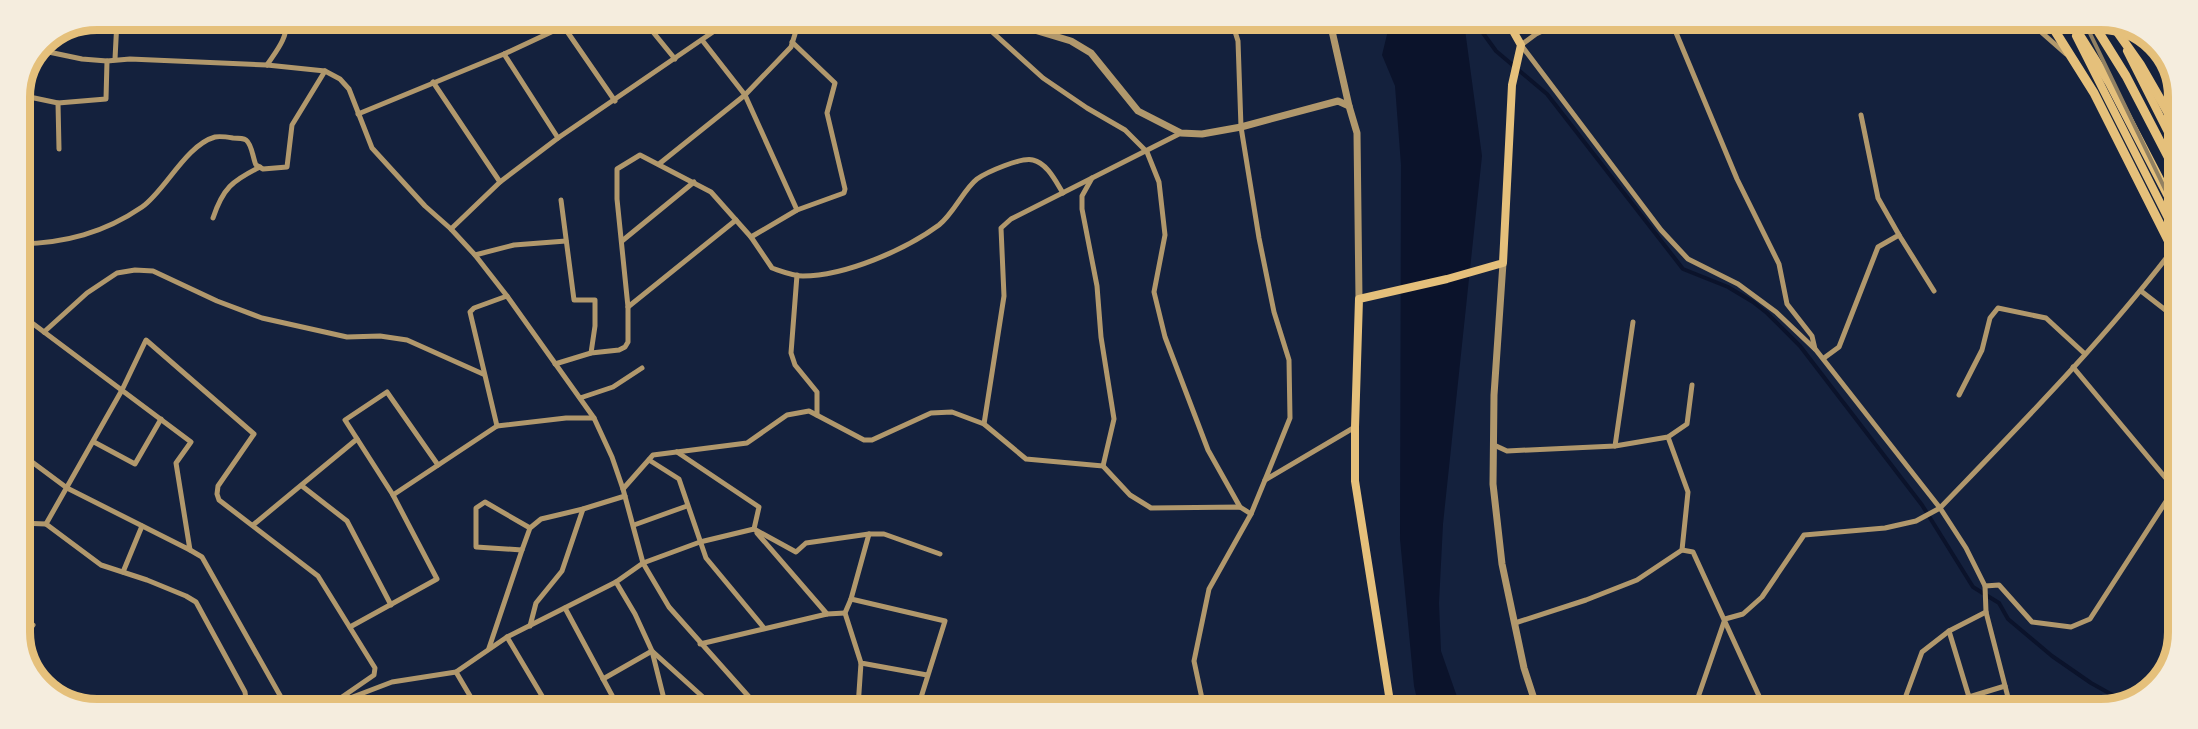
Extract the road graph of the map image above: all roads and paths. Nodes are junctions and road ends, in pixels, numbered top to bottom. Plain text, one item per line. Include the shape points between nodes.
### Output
1 (117, 30) edge
2 (287, 30) edge
3 (557, 30) edge
4 (566, 30) edge
5 (651, 30) edge
6 (716, 30) edge
7 (796, 30) edge
8 (990, 30) edge
9 (1035, 30) edge
10 (1235, 30) edge
11 (1332, 30) edge
12 (1513, 30) edge
13 (1544, 30) edge
14 (1675, 30) edge
15 (2039, 30) edge
16 (2054, 30) edge
17 (2074, 30) edge
18 (2076, 30) edge
19 (2097, 30) edge
20 (2117, 32) edge
21 (2118, 32) edge
22 (702, 40) junction
23 (792, 42) junction
24 (1521, 45) junction
25 (48, 52) edge
26 (504, 54) junction
27 (116, 59) junction
28 (675, 59) junction
29 (107, 61) junction
30 (267, 65) junction
31 (325, 71) junction
32 (434, 82) junction
33 (2099, 82) junction
34 (745, 95) junction
35 (30, 97) edge
36 (615, 100) junction
37 (58, 103) junction
38 (1349, 106) junction
39 (2168, 113) edge
40 (358, 114) junction
41 (1861, 115) dead end
42 (1241, 127) junction
43 (2168, 132) edge
44 (1181, 133) junction
45 (558, 138) junction
46 (59, 149) dead end
47 (1148, 152) junction
48 (2168, 157) edge
49 (659, 164) junction
50 (260, 167) junction
51 (1092, 178) junction
52 (500, 182) junction
53 (694, 182) junction
54 (1063, 193) junction
55 (2168, 194) edge
56 (561, 200) dead end
57 (797, 210) junction
58 (213, 218) dead end
59 (2168, 218) edge
60 (736, 220) junction
61 (452, 230) junction
62 (1899, 235) junction
63 (751, 237) junction
64 (2168, 240) edge
65 (566, 241) junction
66 (622, 241) junction
67 (30, 243) edge
68 (476, 255) junction
69 (2168, 256) edge
70 (1503, 263) junction
71 (797, 275) junction
72 (1935, 291) dead end
73 (2141, 291) junction
74 (507, 296) junction
75 (1363, 298) junction
76 (628, 308) junction
77 (2168, 312) edge
78 (30, 322) edge
79 (1633, 322) dead end
80 (44, 332) junction
81 (1816, 350) junction
82 (591, 353) junction
83 (2085, 354) junction
84 (1824, 358) junction
85 (555, 363) junction
86 (2073, 367) junction
87 (642, 368) dead end
88 (483, 374) junction
89 (1692, 385) dead end
90 (123, 390) junction
91 (1959, 395) dead end
92 (580, 398) junction
93 (817, 415) junction
94 (594, 418) junction
95 (161, 419) junction
96 (984, 424) junction
97 (497, 426) junction
98 (1355, 427) junction
99 (1668, 437) junction
100 (357, 439) junction
101 (94, 442) junction
102 (1494, 445) junction
103 (1615, 446) junction
104 (675, 451) junction
105 (30, 460) edge
106 (649, 460) junction
107 (438, 465) junction
108 (1103, 466) junction
109 (2168, 479) edge
110 (1265, 480) junction
111 (302, 486) junction
112 (67, 488) junction
113 (623, 489) junction
114 (393, 495) junction
115 (625, 496) junction
116 (2168, 498) edge
117 (687, 506) junction
118 (1240, 507) junction
119 (1940, 508) junction
120 (583, 509) junction
121 (1251, 514) junction
122 (30, 523) edge
123 (46, 524) junction
124 (253, 525) junction
125 (634, 525) junction
126 (142, 526) junction
127 (530, 528) junction
128 (754, 529) junction
129 (869, 534) junction
130 (700, 542) junction
131 (190, 550) junction
132 (522, 550) junction
133 (1682, 550) junction
134 (940, 554) dead end
135 (643, 563) junction
136 (123, 572) junction
137 (616, 582) junction
138 (1985, 586) junction
139 (851, 599) junction
140 (391, 605) junction
141 (565, 608) junction
142 (1986, 612) junction
143 (845, 613) junction
144 (827, 614) junction
145 (1725, 619) junction
146 (1515, 623) junction
147 (33, 625) dead end
148 (530, 626) junction
149 (350, 627) junction
150 (764, 628) junction
151 (30, 629) edge
152 (1949, 631) junction
153 (507, 637) junction
154 (700, 644) junction
155 (489, 649) junction
156 (652, 651) junction
157 (861, 663) junction
158 (456, 672) junction
159 (927, 675) junction
160 (603, 679) junction
161 (2005, 686) junction
162 (748, 697) edge
163 (246, 699) edge
164 (282, 699) edge
165 (339, 699) edge
166 (347, 699) edge
167 (472, 699) edge
168 (544, 699) edge
169 (614, 699) edge
170 (664, 699) edge
171 (705, 699) edge
172 (859, 699) edge
173 (920, 699) edge
174 (1202, 699) edge
175 (1390, 699) edge
176 (1534, 699) edge
177 (1697, 699) edge
178 (1761, 699) edge
179 (1905, 699) edge
180 (2008, 699) edge

1 - 27 street
2 - 30 street
3 - 26 street
4 - 36 street
5 - 28 street
6 - 22 street
7 - 23 street
8 - 47 street via 1043,78 1125,130
9 - 44 street via 1071,41 1091,53 1138,111
10 - 42 street
11 - 38 street
12 - 24 main road
13 - 24 street
14 - 81 street via 1737,179 1779,264 1787,304 1812,336
15 - 33 street
16 - 64 highway via 2094,93
17 - 33 main road
18 - 55 highway via 2109,82
19 - 48 highway
20 - 43 main road
21 - 39 highway
22 - 28 street
22 - 34 street
23 - 34 street
23 - 57 street via 835,83 826,113 845,189 844,193
24 - 70 main road via 1512,85
24 - 81 street via 1660,230 1688,259 1738,284 1776,312
25 - 29 street
26 - 32 street
26 - 45 street
27 - 29 street
27 - 30 street
28 - 36 street
29 - 37 street via 106,99
30 - 31 street
31 - 40 street via 349,89
31 - 50 street via 292,125 287,167
32 - 40 street
32 - 52 street
33 - 59 main road
34 - 49 street
34 - 57 street
35 - 37 street
36 - 45 street
37 - 46 street
38 - 42 street via 1338,100
38 - 75 street via 1357,133
40 - 61 street via 372,148
41 - 62 street via 1878,198
42 - 44 street via 1202,134
42 - 110 street via 1266,276 1289,360 1290,418
44 - 47 street
45 - 52 street
47 - 51 street
47 - 118 street via 1159,182 1165,235 1154,292 1165,337 1208,450
49 - 53 street
49 - 66 street via 640,155 617,169
50 - 58 street via 229,185
50 - 67 street via 253,159 249,142 217,137 189,155 144,206 106,228 79,238
51 - 54 street
51 - 108 street via 1082,196 1082,209 1097,286 1114,419
52 - 61 street
53 - 60 street via 711,192
53 - 66 street
54 - 71 street via 1046,167 1033,159 1017,161 976,180 941,223 924,234 850,269
54 - 96 street via 1001,228 1004,296
56 - 65 street
57 - 63 street
60 - 63 street
60 - 76 street
61 - 68 street
62 - 72 street
62 - 84 street via 1878,247 1839,346
63 - 71 street via 772,268
65 - 68 street via 514,245
65 - 82 street via 574,300 595,300
66 - 76 street
68 - 74 street
69 - 73 street
70 - 75 main road
70 - 102 street
71 - 93 street via 791,353 795,365 817,392
73 - 77 street
73 - 83 street
74 - 85 street
74 - 88 street via 470,312
75 - 98 main road
76 - 82 street via 625,347
78 - 80 street
79 - 103 street
80 - 88 street via 87,293 117,273 153,271 262,318 347,337 407,340
80 - 90 street
81 - 84 street
82 - 85 street
83 - 86 street
83 - 91 street via 2046,318 1998,308 1990,318 1982,350
84 - 119 street
85 - 92 street
86 - 109 street
86 - 119 street
87 - 92 street via 613,387
88 - 97 street
89 - 99 street via 1687,424
90 - 95 street
90 - 101 street
90 - 124 street via 146,340 254,434 218,486 217,494 219,500
92 - 94 street
93 - 96 street via 864,440 931,413 952,412
93 - 104 street via 809,411 787,415 747,443
94 - 97 street
94 - 113 street
95 - 101 street via 135,464
95 - 131 street via 191,442 176,463
96 - 108 street via 1026,459
97 - 107 street
98 - 110 street
98 - 175 main road via 1355,481
99 - 103 street
99 - 133 street via 1688,492
100 - 107 street via 345,420 387,392
100 - 111 street
100 - 114 street
101 - 112 street
102 - 103 street via 1507,451
102 - 146 street via 1493,484 1502,564
104 - 106 street via 653,455
104 - 128 street via 759,507
105 - 112 street
106 - 113 street
106 - 117 street via 679,479
107 - 114 street
108 - 118 street via 1130,495 1151,508
110 - 121 street
111 - 124 street
111 - 140 street via 347,521
112 - 123 street
112 - 126 street
113 - 115 street
114 - 140 street via 437,579
115 - 120 street
115 - 125 street
116 - 138 street via 2090,619 2071,627 2032,622 2000,585
117 - 125 street
117 - 130 street
118 - 121 street
119 - 138 street
119 - 145 street via 1916,520 1885,528 1803,535 1762,597 1743,614
120 - 127 street via 541,519
120 - 148 street via 562,571 536,603
121 - 174 street via 1209,589 1194,661
122 - 123 street
123 - 136 street via 100,565
124 - 149 street via 318,576
125 - 135 street
126 - 131 street
126 - 136 street
127 - 132 street
127 - 132 street via 484,502 476,508 476,547
128 - 129 street via 795,552 806,543
128 - 130 street
128 - 144 street
129 - 134 street via 884,534
129 - 139 street
130 - 135 street
130 - 150 street via 706,558
131 - 164 street via 202,557
132 - 155 street
133 - 145 street via 1693,552
133 - 146 street via 1637,580
135 - 137 street
135 - 154 street via 669,607
136 - 163 street via 196,602
137 - 141 street
137 - 156 street
138 - 142 street
139 - 143 street
139 - 159 street via 945,621
140 - 149 street
141 - 148 street
141 - 160 street
142 - 152 street
142 - 161 street
143 - 144 street
143 - 157 street
144 - 150 street
145 - 177 street
145 - 178 street
146 - 176 street
147 - 151 street
148 - 153 street
149 - 165 street via 375,668 374,675
150 - 154 street
152 - 161 street via 1969,698
152 - 179 street via 1922,652
153 - 155 street
153 - 168 street
154 - 162 street
155 - 158 street
156 - 160 street
156 - 170 street
156 - 171 street
157 - 159 street
157 - 172 street
158 - 166 street via 392,682
158 - 167 street
159 - 173 street
160 - 169 street
161 - 180 street

